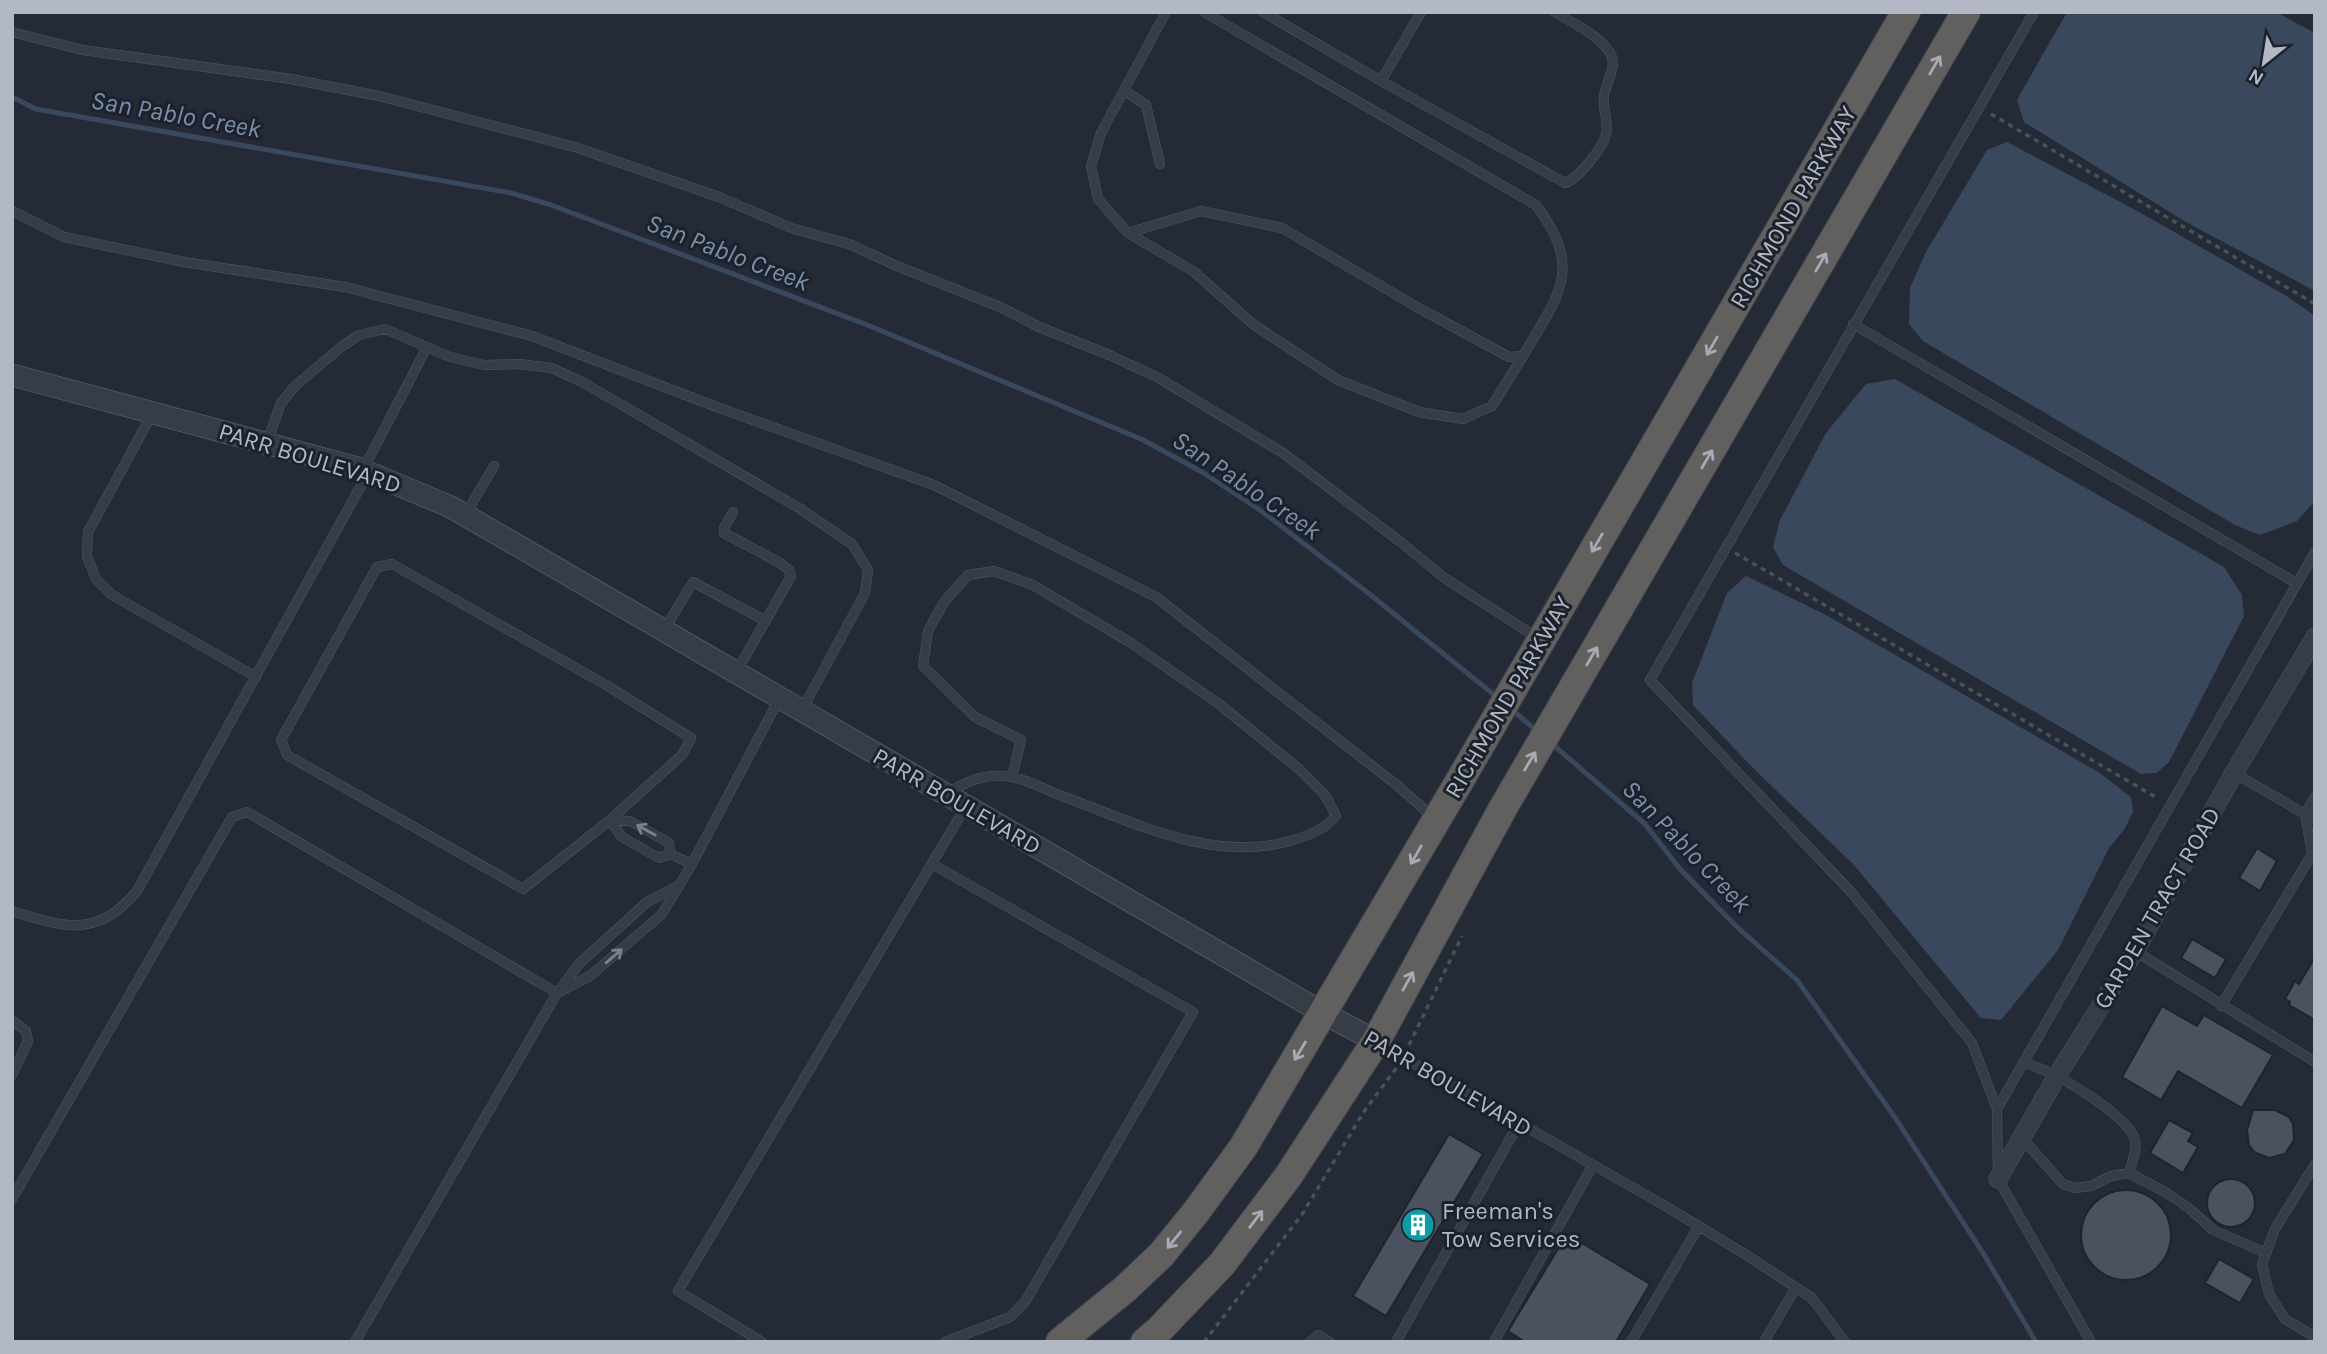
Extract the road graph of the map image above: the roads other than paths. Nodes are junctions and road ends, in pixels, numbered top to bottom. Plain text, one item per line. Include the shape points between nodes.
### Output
1 (1166, 12) edge
2 (1204, 12) edge
3 (1263, 12) edge
4 (1421, 12) edge
5 (1555, 12) edge
6 (1906, 12) edge
7 (1966, 12) edge
8 (2034, 12) edge
9 (12, 32) edge
10 (1381, 81) junction
11 (1125, 91) junction
12 (1160, 164) dead end
13 (12, 211) edge
14 (1128, 233) junction
15 (1853, 324) junction
16 (426, 349) junction
17 (1523, 356) junction
18 (12, 375) edge
19 (153, 413) junction
20 (267, 443) junction
21 (494, 466) dead end
22 (366, 470) junction
23 (733, 512) dead end
24 (465, 515) junction
25 (2315, 552) edge
26 (2296, 583) junction
27 (766, 621) junction
28 (664, 630) junction
29 (2315, 638) edge
30 (1541, 640) junction
31 (736, 673) junction
32 (256, 677) junction
33 (780, 698) junction
34 (801, 710) junction
35 (2234, 773) junction
36 (1012, 777) junction
37 (944, 793) junction
38 (2315, 797) edge
39 (966, 806) junction
40 (2305, 814) junction
41 (610, 820) junction
42 (1436, 820) junction
43 (2315, 820) edge
44 (670, 854) junction
45 (692, 863) junction
46 (932, 864) junction
47 (680, 885) junction
48 (12, 911) edge
49 (2135, 951) junction
50 (557, 993) junction
51 (2221, 1006) junction
52 (1323, 1013) junction
53 (12, 1020) edge
54 (1376, 1041) junction
55 (2023, 1062) junction
56 (2315, 1062) edge
57 (12, 1075) edge
58 (2057, 1076) junction
59 (1997, 1109) junction
60 (1519, 1123) junction
61 (2022, 1138) junction
62 (2315, 1164) edge
63 (1593, 1165) junction
64 (2129, 1172) junction
65 (1998, 1179) junction
66 (12, 1199) edge
67 (1699, 1226) junction
68 (2266, 1253) junction
69 (1796, 1287) junction
70 (2315, 1337) edge
71 (355, 1342) edge
72 (762, 1342) edge
73 (945, 1342) edge
74 (1060, 1342) edge
75 (1145, 1342) edge
76 (1310, 1342) edge
77 (1330, 1342) edge
78 (1396, 1342) edge
79 (1494, 1342) edge
80 (1631, 1342) edge
81 (1764, 1342) edge
82 (1844, 1342) edge
83 (2091, 1342) edge

1 - 11 lane
2 - 17 lane via 1536,205 1562,250 1563,274 1558,296
3 - 10 lane
4 - 10 lane
5 - 10 lane via 1588,31 1610,51 1613,69 1603,97 1606,134 1573,180 1565,183
6 -> 30 highway, RICHMOND PARKWAY
54 -> 7 highway, RICHMOND PARKWAY via 1503,808
8 - 15 lane
9 - 30 lane via 83,50 291,79 391,99 575,147 719,197 794,229 849,244 1157,377 1283,453 1443,578
11 - 12 lane via 1146,105
11 - 14 lane via 1101,133 1091,166 1098,199
13 - 42 lane via 64,237 184,262 345,287 532,336 934,485 1156,597
14 - 17 lane via 1202,211 1282,228 1509,357
14 - 17 lane via 1193,271 1254,325 1338,380 1419,412 1463,418 1492,406
15 - 26 lane
15 - 59 lane via 1650,680 1852,893 1972,1043
16 - 20 lane via 385,329 359,335 295,386 281,403
16 - 22 lane
16 - 34 lane via 484,365 552,368 799,508 852,544 868,570 865,593
18 - 19 street, PARR BOULEVARD
19 - 20 street, PARR BOULEVARD
19 - 32 lane via 88,532 87,556 96,579 112,595
20 - 22 street, PARR BOULEVARD
21 - 24 lane
22 - 24 street, PARR BOULEVARD
22 - 32 lane
23 - 27 lane via 724,533 780,563 791,576
24 - 28 street, PARR BOULEVARD
25 - 26 lane
26 - 55 lane
27 - 28 lane via 692,582
27 - 31 lane
28 - 31 street, PARR BOULEVARD
29 - 35 street, GARDEN TRACT ROAD
30 - 42 highway, RICHMOND PARKWAY
31 - 33 street, PARR BOULEVARD
32 - 48 lane via 143,880 121,910 101,922 78,926
33 - 34 street, PARR BOULEVARD
33 - 45 lane
34 - 37 street, PARR BOULEVARD
35 - 40 lane
35 - 49 street, GARDEN TRACT ROAD
36 - 36 lane via 1169,835 1219,847 1267,847 1328,826 1336,816 1325,795 1299,769 1219,704 1131,643 1033,585 994,571 968,575 944,602 928,631 923,666 975,718 1021,740
36 - 37 lane via 977,776
37 - 39 street, PARR BOULEVARD
38 - 40 lane
39 - 46 lane
39 - 52 street, PARR BOULEVARD
40 - 43 lane
40 - 51 lane via 2312,854
41 - 41 lane via 682,755 691,738 392,564 377,567 281,740 287,755 523,889
41 - 44 lane via 622,837 659,858
44 -> 41 lane via 669,843 630,821
42 -> 52 highway, RICHMOND PARKWAY
44 - 45 lane
45 - 47 lane
46 - 72 lane via 678,1291
46 - 73 lane via 1193,1012 1025,1302 1010,1317
47 - 50 lane via 648,902 580,963
50 -> 47 lane via 590,976 662,914
49 - 51 lane
49 - 58 street, GARDEN TRACT ROAD
50 - 66 lane via 247,813 232,817
50 - 71 lane
51 - 56 lane
52 - 54 street, PARR BOULEVARD
52 -> 74 highway, RICHMOND PARKWAY via 1244,1146 1196,1212 1161,1255
53 - 57 lane via 26,1031 28,1041
54 - 60 lane, PARR BOULEVARD
75 -> 54 highway, RICHMOND PARKWAY via 1222,1264 1289,1175
55 - 58 lane
55 - 59 lane
58 - 61 street, GARDEN TRACT ROAD
58 - 64 lane via 2129,1128 2135,1141
59 - 65 lane
60 - 63 lane, PARR BOULEVARD
60 - 78 lane
61 - 64 lane via 2063,1184 2075,1188
61 - 65 street, GARDEN TRACT ROAD
62 - 68 lane via 2275,1229
63 - 67 lane, PARR BOULEVARD
63 - 79 lane
64 - 68 lane via 2175,1198 2213,1230
65 - 83 lane
67 - 69 lane, PARR BOULEVARD
67 - 80 lane
68 - 70 lane via 2262,1264 2269,1294 2285,1319
69 - 81 lane
69 - 82 lane, PARR BOULEVARD via 1812,1298
76 - 77 lane via 1318,1335

